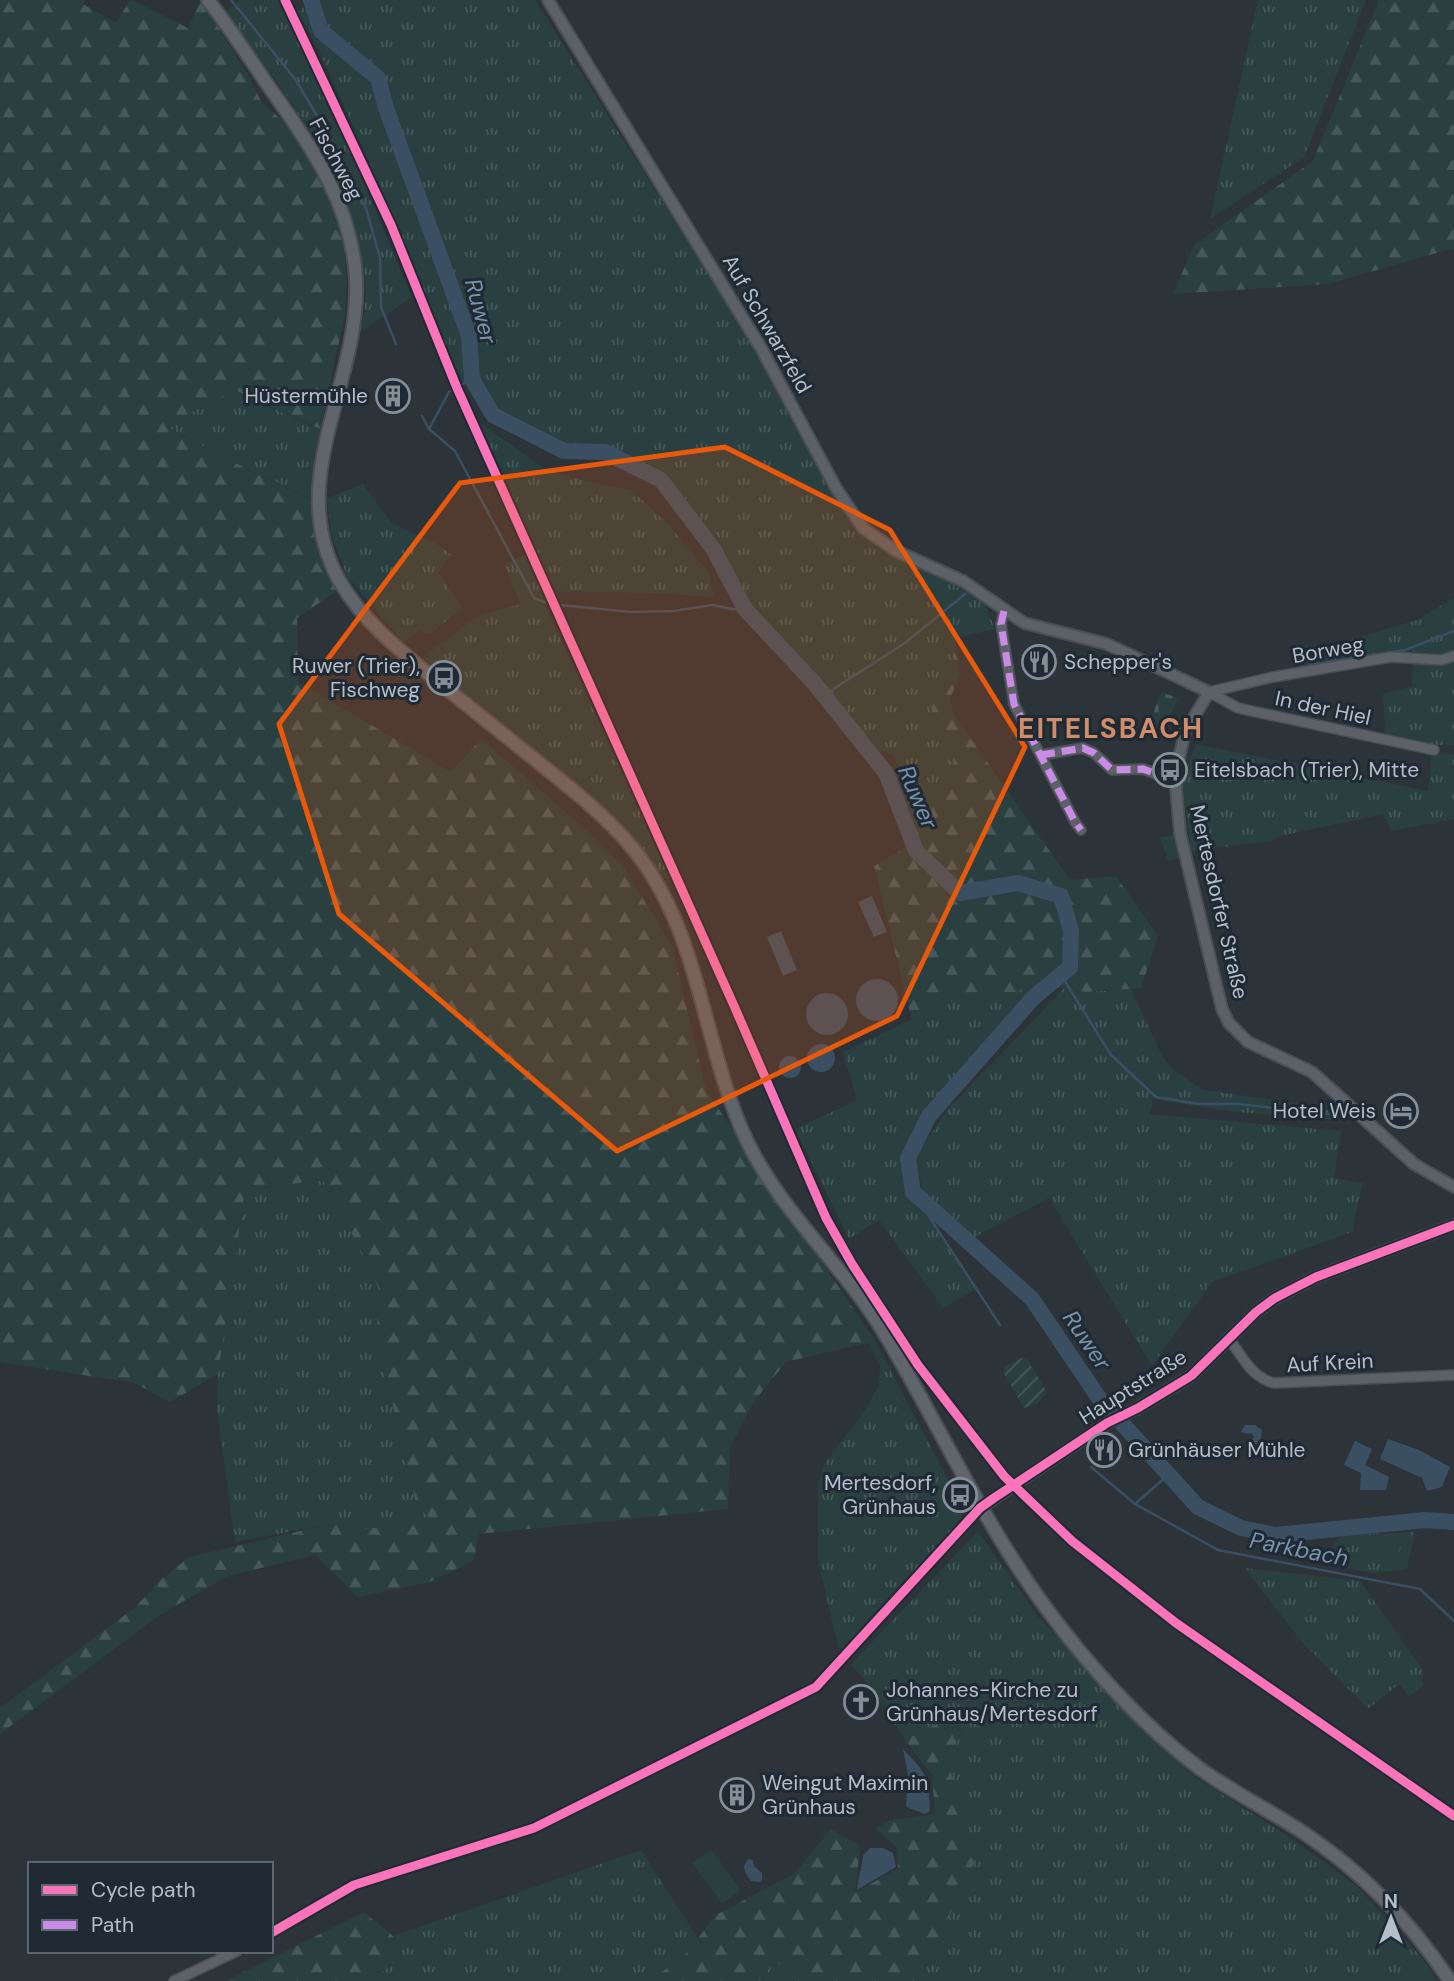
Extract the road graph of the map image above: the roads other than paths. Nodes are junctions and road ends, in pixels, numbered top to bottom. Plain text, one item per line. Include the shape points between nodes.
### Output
1 (208, 0) edge
2 (548, 0) edge
3 (1004, 611) junction
4 (1454, 656) edge
5 (1209, 692) junction
6 (1434, 750) dead end
7 (1041, 755) junction
8 (1175, 776) junction
9 (1081, 830) dead end
10 (1454, 1187) edge
11 (1454, 1225) edge
12 (1228, 1338) junction
13 (1454, 1375) edge
14 (981, 1508) junction
15 (273, 1932) edge
16 (233, 1953) edge
17 (174, 1981) edge
18 (1450, 1981) edge

1 - 14 main road, Fischweg via 308,142 346,220 356,274 356,306 319,469 317,501 327,553 338,579 391,644 584,799 631,846 656,884 687,949 724,1083 751,1150 882,1329
2 - 3 street, Auf Schwarzfeld via 761,348 856,520 879,541 963,581
3 - 5 street, Auf Schwarzfeld via 1032,626 1107,644
3 - 7 street via 1001,624 1014,704
4 - 5 street, Borweg via 1441,660 1391,657
5 - 6 street, In der Hiel via 1238,708
5 - 8 street, Mertesdorfer Straße via 1185,732
7 - 8 street via 1083,748 1112,770 1143,769
7 - 9 street
8 - 10 street, Mertesdorfer Straße via 1180,833 1222,1009 1230,1023 1248,1042 1312,1072 1414,1164
11 - 12 street, Hauptstraße via 1298,1286 1256,1312
12 - 13 street, Auf Krein via 1252,1372 1275,1383
12 - 14 street, Hauptstraße via 1191,1376 1107,1423
14 - 15 street via 816,1687 534,1828 354,1885
14 - 18 main road, Fischweg via 1046,1609 1146,1722 1203,1771 1335,1854 1407,1924
16 - 17 street

